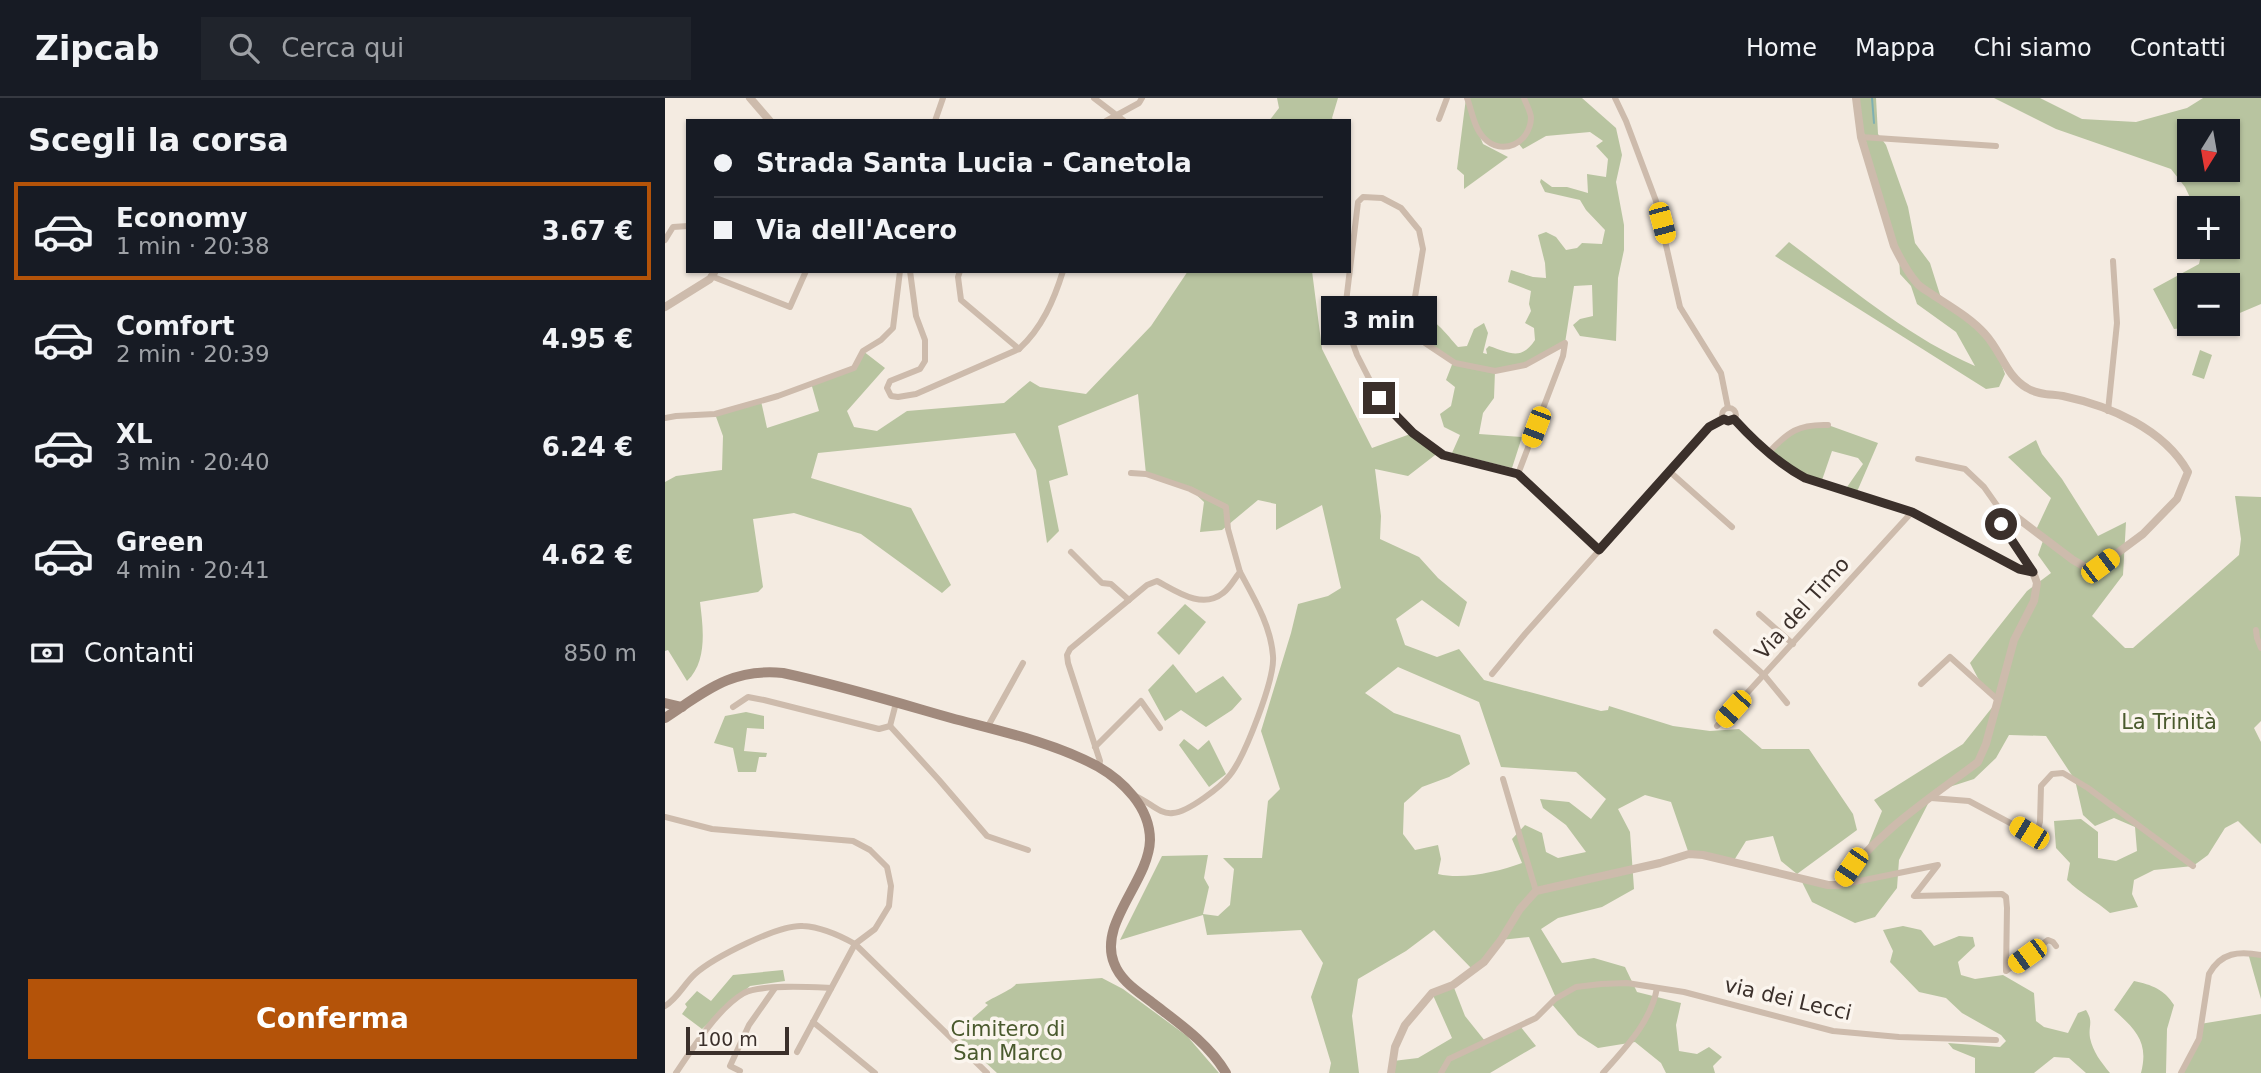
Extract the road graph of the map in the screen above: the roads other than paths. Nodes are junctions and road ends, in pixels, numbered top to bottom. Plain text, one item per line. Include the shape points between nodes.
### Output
1 (750, 98) edge
2 (943, 98) edge
3 (1094, 98) edge
4 (1142, 98) edge
5 (1447, 98) edge
6 (1467, 98) edge
7 (1524, 98) edge
8 (1615, 98) edge
9 (1856, 98) edge
10 (1117, 116) junction
11 (768, 119) edge
12 (936, 119) edge
13 (1110, 119) edge
14 (1121, 119) edge
15 (1439, 119) dead end
16 (1861, 137) junction
17 (1996, 146) dead end
18 (686, 226) edge
19 (665, 240) edge
20 (1351, 260) edge
21 (2113, 261) dead end
22 (805, 273) edge
23 (900, 273) edge
24 (910, 273) edge
25 (959, 273) edge
26 (1062, 273) edge
27 (1350, 273) edge
28 (713, 274) edge
29 (665, 307) edge
30 (1019, 349) junction
31 (1728, 408) junction
32 (2108, 411) junction
33 (665, 418) edge
34 (1724, 419) junction
35 (1734, 419) junction
36 (1828, 425) dead end
37 (1768, 453) junction
38 (1919, 459) dead end
39 (1669, 471) junction
40 (1131, 473) dead end
41 (1518, 474) junction
42 (1912, 512) junction
43 (2003, 514) junction
44 (1732, 527) dead end
45 (1599, 550) junction
46 (1071, 552) dead end
47 (1240, 572) junction
48 (2033, 572) junction
49 (1129, 600) junction
50 (1759, 614) dead end
51 (2256, 629) dead end
52 (1716, 632) dead end
53 (1793, 644) junction
54 (2261, 648) edge
55 (1023, 663) dead end
56 (1492, 674) dead end
57 (1764, 676) junction
58 (1921, 684) dead end
59 (1998, 700) junction
60 (665, 703) edge
61 (896, 703) junction
62 (1787, 703) dead end
63 (682, 707) junction
64 (733, 707) dead end
65 (665, 718) edge
66 (890, 726) junction
67 (1717, 726) dead end
68 (987, 728) junction
69 (1160, 728) dead end
70 (1095, 747) junction
71 (1099, 767) junction
72 (1503, 779) dead end
73 (1134, 796) junction
74 (1931, 798) junction
75 (665, 817) edge
76 (1028, 850) dead end
77 (2193, 866) dead end
78 (1839, 885) junction
79 (1536, 891) junction
80 (855, 944) junction
81 (2056, 946) dead end
82 (2261, 955) edge
83 (775, 988) junction
84 (831, 988) junction
85 (1657, 988) junction
86 (665, 1006) edge
87 (813, 1022) junction
88 (1996, 1040) dead end
89 (797, 1052) dead end
90 (740, 1071) edge
91 (676, 1073) edge
92 (875, 1073) edge
93 (988, 1073) edge
94 (1226, 1073) edge
95 (1391, 1073) edge
96 (1441, 1073) edge
97 (1603, 1073) edge
98 (2181, 1073) edge

1 - 11 street
2 - 12 street
3 - 10 street
4 - 10 street
5 - 15 street
6 - 7 street via 1486,141 1507,148 1528,132 1531,117
8 - 31 street via 1655,201 1680,307 1721,373
9 - 16 street
10 - 13 street
10 - 14 street
16 - 17 street
16 - 32 street via 1894,246 1917,284 1985,333 2009,373 2024,387
18 - 19 street via 673,227
20 - 41 street via 1358,202 1363,197 1382,198 1401,208 1419,230 1423,249 1411,321 1425,343 1455,363 1495,371 1525,365 1565,343
21 - 32 street via 2117,323
22 - 28 street via 792,310
23 - 33 street via 893,328 863,351 854,368 715,414
24 - 30 street via 925,361 920,369 890,381 891,396 916,394
25 - 30 street via 961,300
26 - 30 street via 1052,304 1030,340
27 - 41 street via 1344,319 1379,398 1413,433 1443,455
28 - 29 street
31 - 34 street via 1723,411
31 - 35 street via 1735,413
32 - 43 street via 2163,439 2188,472 2177,499 2143,534 2100,566 2087,568 2015,516
34 - 35 street
34 - 39 street via 1709,427
35 - 37 street
36 - 37 street via 1795,428
37 - 42 street via 1805,478
38 - 43 street via 1965,469
39 - 44 street
39 - 45 street
40 - 47 street via 1190,489 1226,507
41 - 45 street
42 - 48 street via 2019,569
42 - 53 street, Via del Timo
43 - 48 street via 2001,524
45 - 56 street
46 - 49 street via 1102,583 1111,584
47 - 49 street via 1224,592 1209,600 1191,598 1157,581
47 - 73 street via 1259,609 1273,660 1240,759 1225,780 1176,814 1164,813
48 - 59 street via 2037,583 2034,601 2014,640
49 - 70 street via 1068,654
50 - 53 street
51 - 54 street
52 - 57 street
53 - 57 street, Via del Timo
55 - 68 street
57 - 62 street
57 - 67 street, Via del Timo
58 - 59 street via 1950,657
59 - 74 street via 1978,762
60 - 63 main road
61 - 63 main road via 764,671 729,678
61 - 66 street
61 - 68 main road
63 - 65 main road
64 - 66 street via 748,697 879,729
66 - 76 street via 987,836
68 - 71 main road
69 - 70 street via 1141,702
70 - 71 street
71 - 73 main road
72 - 79 street
73 - 94 main road via 1149,824 1150,840 1147,863 1113,930 1113,961 1125,981 1186,1028
74 - 77 street via 1969,801 2029,833 2036,832 2041,786 2052,774 2063,773
74 - 78 street via 1877,840
75 - 80 street via 712,829 853,841 870,850 887,867 889,906 875,929
78 - 79 street via 1689,853
78 - 81 street via 1938,865 1914,896 2006,897 2006,971 2048,940
79 - 95 street via 1484,962 1453,985 1431,993 1405,1025 1395,1046
80 - 84 street
80 - 86 street via 829,931 802,926 761,938 695,974
80 - 93 street
82 - 98 street via 2234,952 2214,965 2199,1040
83 - 84 street
83 - 90 street via 749,1025 730,1066
83 - 91 street via 745,993 728,1007 699,1038
84 - 87 street
85 - 88 street, via dei Lecci via 1833,1031
85 - 96 street via 1626,983 1576,986 1535,1018 1450,1059
85 - 97 street via 1641,1027
87 - 89 street
87 - 92 street

